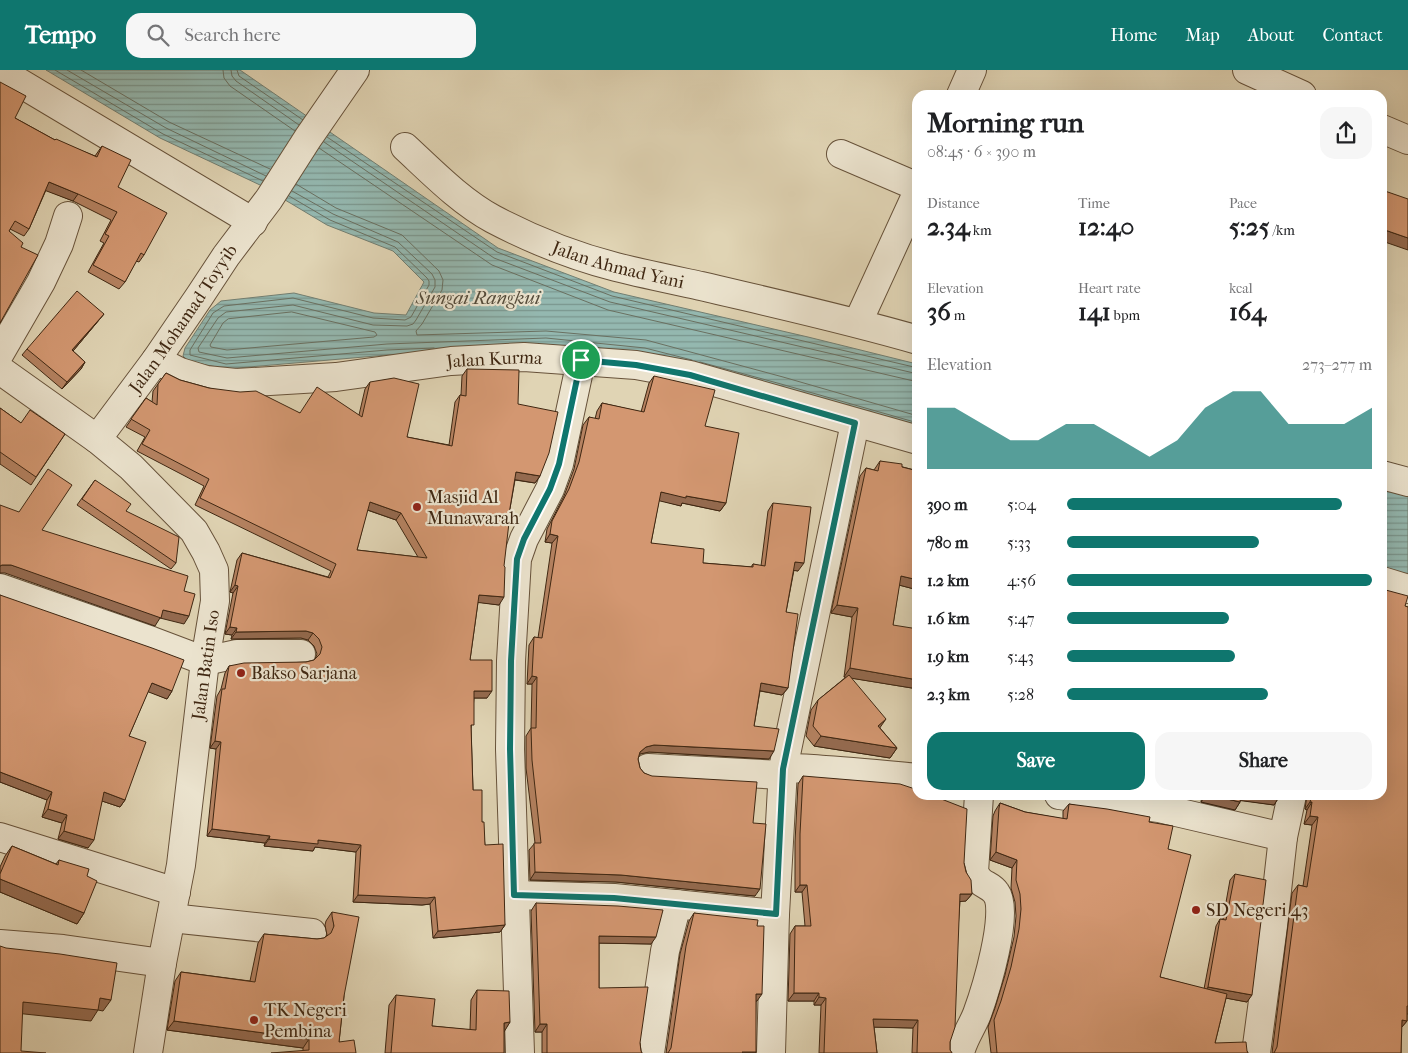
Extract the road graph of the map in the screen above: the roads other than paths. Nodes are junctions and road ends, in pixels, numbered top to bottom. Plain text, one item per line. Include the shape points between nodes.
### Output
1 (355, 70) edge
2 (972, 70) edge
3 (1247, 70) edge
4 (0, 71) edge
5 (963, 90) edge
6 (1291, 90) edge
7 (1387, 131) edge
8 (1408, 140) edge
9 (405, 147) dead end
10 (840, 154) dead end
11 (912, 186) edge
12 (912, 202) edge
13 (68, 216) dead end
14 (252, 222) junction
15 (858, 322) junction
16 (912, 338) edge
17 (0, 353) edge
18 (156, 360) junction
19 (581, 360) junction
20 (0, 370) edge
21 (855, 423) junction
22 (912, 438) edge
23 (97, 439) junction
24 (1387, 476) edge
25 (1408, 482) edge
26 (1387, 583) edge
27 (0, 588) edge
28 (1408, 589) edge
29 (301, 654) dead end
30 (205, 662) junction
31 (648, 768) dead end
32 (782, 772) junction
33 (912, 777) edge
34 (979, 800) edge
35 (1097, 800) edge
36 (1291, 800) edge
37 (0, 837) edge
38 (1283, 837) junction
39 (514, 895) junction
40 (677, 904) junction
41 (174, 905) junction
42 (776, 914) junction
43 (312, 933) dead end
44 (0, 944) edge
45 (162, 963) junction
46 (148, 1053) edge
47 (520, 1053) edge
48 (650, 1053) edge
49 (771, 1053) edge
50 (960, 1053) edge
51 (1256, 1053) edge

1 - 14 street, Jalan Mohamad Toyyib
2 - 5 street
3 - 6 street
4 - 14 street
7 - 8 street
9 - 15 street, Jalan Ahmad Yani via 472,206 514,229 568,252 615,267
10 - 11 street
12 - 15 street
13 - 17 street via 40,282
14 - 18 street, Jalan Mohamad Toyyib
15 - 16 street, Jalan Ahmad Yani
18 - 19 street, Jalan Kurma via 206,380 236,383 336,377 451,361 524,357
18 - 23 street, Jalan Mohamad Toyyib
19 - 21 street, Jalan Kurma via 636,365 690,375
19 - 39 street via 559,464 517,559 510,700
20 - 23 street, Jalan Batin Iso
21 - 22 street, Jalan Kurma
21 - 32 street
23 - 30 street, Jalan Batin Iso via 131,467 194,531 206,552 214,570 215,601
24 - 25 street
26 - 28 street
27 - 30 street
29 - 30 street via 237,654
30 - 41 street, Jalan Batin Iso
31 - 32 street
32 - 33 street via 794,767
32 - 42 street
34 - 50 street via 974,872 978,880 997,893 1000,927 985,991
35 - 38 street via 1159,808
36 - 38 street
37 - 41 street
38 - 51 street
39 - 40 street via 614,898
39 - 47 street
40 - 42 street
40 - 48 street via 665,951
41 - 43 street
41 - 45 street, Jalan Batin Iso
42 - 49 street
44 - 45 street via 63,948
45 - 46 street, Jalan Batin Iso

